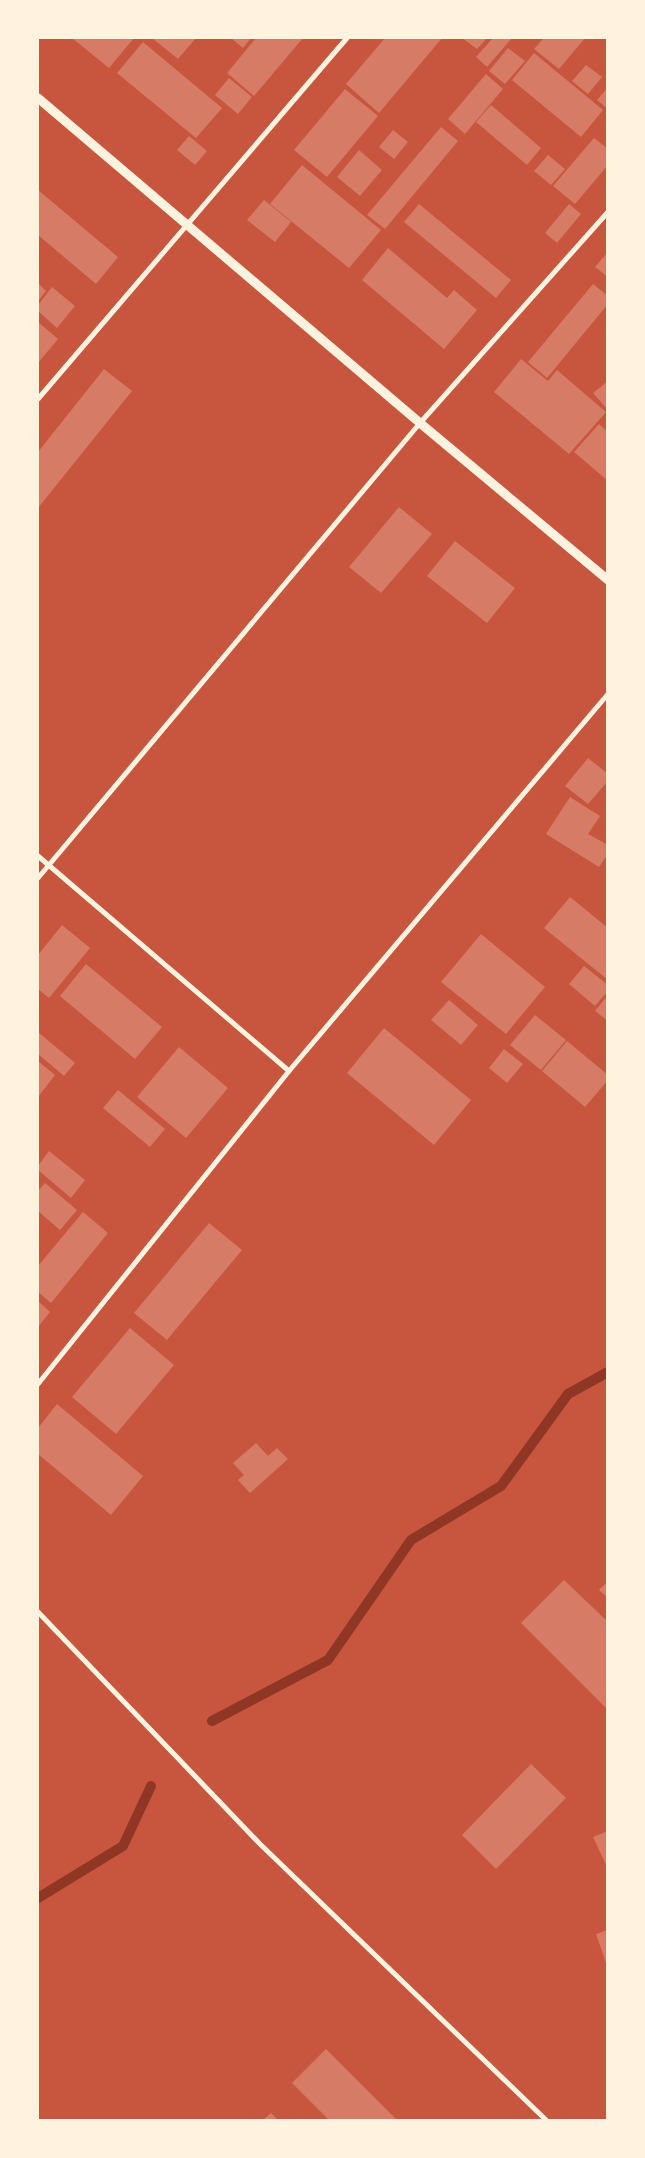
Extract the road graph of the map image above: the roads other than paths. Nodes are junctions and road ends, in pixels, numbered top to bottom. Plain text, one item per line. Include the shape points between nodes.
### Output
1 (347, 38) edge
2 (38, 98) edge
3 (608, 212) edge
4 (188, 224) junction
5 (38, 400) edge
6 (420, 424) junction
7 (608, 580) edge
8 (608, 694) edge
9 (38, 856) edge
10 (48, 865) junction
11 (38, 878) edge
12 (289, 1071) junction
13 (38, 1384) edge
14 (38, 1612) edge
15 (546, 2120) edge

1 - 4 street
2 - 4 street
3 - 6 street
4 - 5 street
4 - 6 street
6 - 7 street
6 - 10 street
8 - 12 street
9 - 10 street
10 - 11 street
10 - 12 street
12 - 13 street
14 - 15 street via 260,1844

